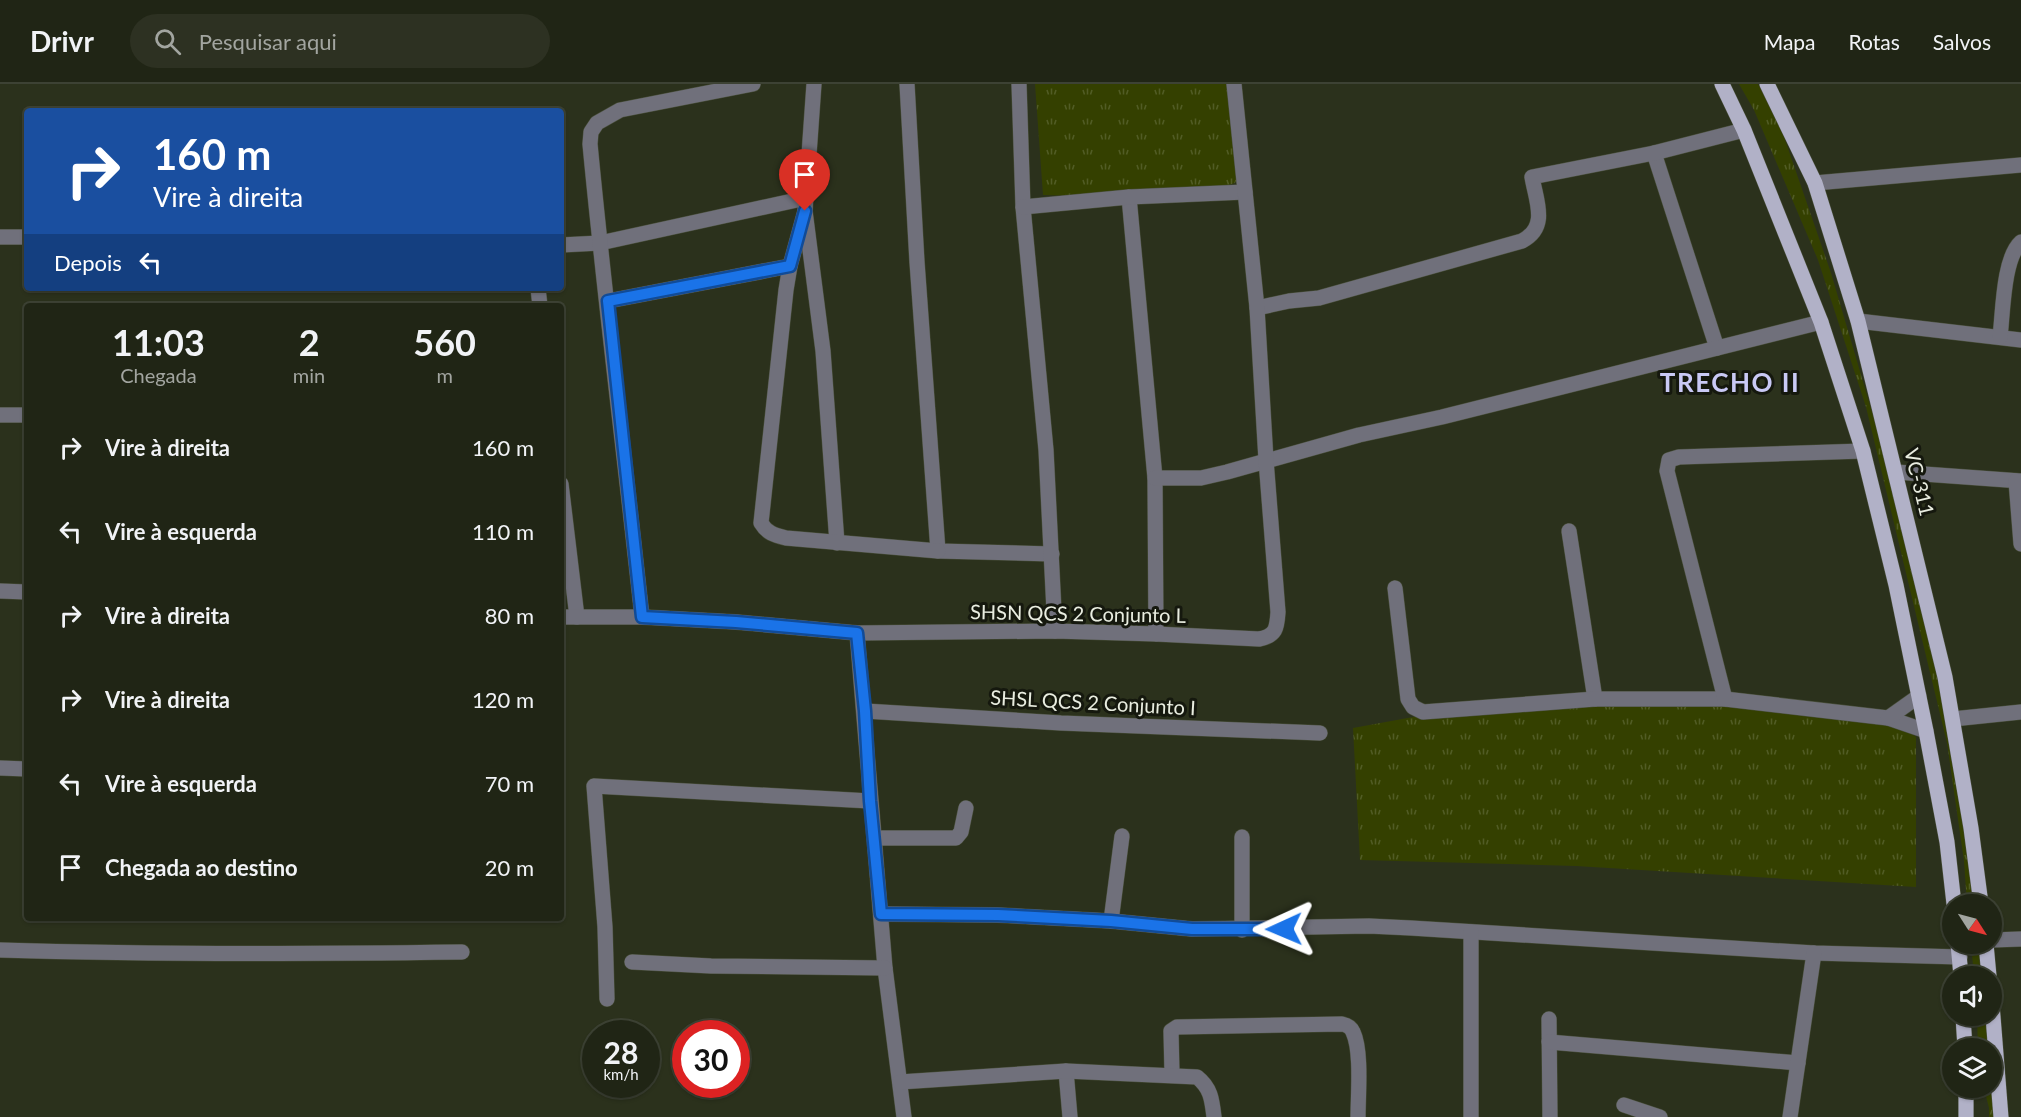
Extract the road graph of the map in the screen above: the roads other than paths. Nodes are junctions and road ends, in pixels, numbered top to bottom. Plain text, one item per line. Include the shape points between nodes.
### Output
1 (753, 84) edge
2 (814, 84) edge
3 (907, 84) edge
4 (1019, 84) edge
5 (1234, 84) edge
6 (1722, 84) edge
7 (1767, 84) edge
8 (1744, 130) junction
9 (1654, 153) junction
10 (2021, 165) edge
11 (1815, 183) junction
12 (1245, 192) junction
13 (1129, 197) junction
14 (806, 205) junction
15 (1023, 207) junction
16 (0, 237) edge
17 (24, 237) edge
18 (2021, 242) edge
19 (600, 243) junction
20 (564, 245) edge
21 (790, 266) junction
22 (608, 301) junction
23 (1257, 308) junction
24 (1858, 321) junction
25 (1821, 322) junction
26 (2000, 337) junction
27 (2021, 340) edge
28 (1717, 348) junction
29 (0, 415) edge
30 (24, 415) edge
31 (1863, 451) junction
32 (1266, 460) junction
33 (1896, 472) junction
34 (1155, 478) junction
35 (2018, 481) edge
36 (564, 509) edge
37 (1569, 531) dead end
38 (837, 543) junction
39 (2021, 544) edge
40 (938, 551) junction
41 (1052, 554) junction
42 (1395, 588) dead end
43 (0, 591) edge
44 (24, 592) edge
45 (564, 617) edge
46 (577, 617) junction
47 (642, 617) junction
48 (1055, 631) junction
49 (857, 633) junction
50 (1156, 633) junction
51 (1919, 696) junction
52 (1595, 699) junction
53 (1725, 699) junction
54 (865, 711) junction
55 (2021, 712) edge
56 (1888, 718) junction
57 (1953, 718) junction
58 (1926, 731) junction
59 (1320, 733) dead end
60 (0, 768) edge
61 (24, 769) edge
62 (870, 801) junction
63 (966, 808) dead end
64 (1122, 836) dead end
65 (1242, 837) dead end
66 (874, 838) junction
67 (1953, 894) edge
68 (1980, 894) edge
69 (881, 914) junction
70 (1111, 921) junction
71 (1242, 930) junction
72 (1471, 932) junction
73 (2021, 939) edge
74 (2002, 940) edge
75 (0, 950) edge
76 (1942, 950) edge
77 (462, 952) dead end
78 (1815, 953) junction
79 (632, 962) dead end
80 (885, 969) junction
81 (607, 999) dead end
82 (1549, 1019) dead end
83 (1994, 1026) edge
84 (1549, 1042) junction
85 (1798, 1063) junction
86 (1066, 1071) junction
87 (1172, 1074) junction
88 (900, 1082) junction
89 (1966, 1098) edge
90 (1624, 1105) dead end
91 (904, 1117) edge
92 (1070, 1117) edge
93 (1214, 1117) edge
94 (1358, 1117) edge
95 (1471, 1117) edge
96 (1550, 1117) edge
97 (1660, 1117) edge
98 (1790, 1117) edge
99 (1966, 1117) edge
100 (2001, 1117) edge

1 - 19 street via 620,110 597,123 590,144
2 - 14 street
3 - 40 street
4 - 15 street
5 - 12 street
6 - 8 main road
7 - 11 main road, VC-311
8 - 9 street
8 - 25 main road
9 - 23 street via 1532,177 1538,228 1522,241 1319,298
9 - 28 street
10 - 11 street
11 - 24 main road, VC-311
12 - 13 street
12 - 23 street
13 - 15 street
13 - 34 street
14 - 19 street
14 - 21 street
14 - 38 street via 823,351
15 - 41 street
16 - 17 street
18 - 26 street via 2011,259
19 - 20 street
19 - 22 street
21 - 22 street
21 - 38 street via 761,523 774,535
22 - 47 street
23 - 32 street
24 - 26 street
24 - 33 main road, VC-311
25 - 28 street
25 - 31 main road
26 - 27 street
28 - 32 street
29 - 30 street
31 - 51 main road
31 - 53 street via 1669,460 1667,471
32 - 34 street via 1201,477
32 - 50 street, SHSN QCS 2 Conjunto L via 1278,612 1274,633 1258,639
33 - 35 street
33 - 57 main road, VC-311
34 - 50 street
35 - 39 street
36 - 46 street
37 - 52 street
38 - 40 street
40 - 41 street
41 - 48 street
42 - 52 street via 1408,699 1418,710 1435,713
43 - 44 street
45 - 46 street, SHSN QCS 2 Conjunto L
46 - 47 street, SHSN QCS 2 Conjunto L
47 - 49 street, SHSN QCS 2 Conjunto L
48 - 49 street, SHSN QCS 2 Conjunto L
48 - 50 street, SHSN QCS 2 Conjunto L
49 - 54 street
51 - 56 street
51 - 58 main road
52 - 53 street
53 - 56 street
54 - 59 street, SHSL QCS 2 Conjunto I
54 - 62 street
55 - 57 street
56 - 58 street
57 - 68 main road, VC-311
58 - 67 main road
60 - 61 street
62 - 66 street
62 - 81 street via 594,786
63 - 66 street via 956,838
64 - 70 street
65 - 71 street
66 - 69 street
69 - 70 street
69 - 80 street
70 - 71 street
71 - 72 street via 1370,926
72 - 78 street
72 - 95 street
73 - 74 street
75 - 77 street via 274,955
76 - 78 street
78 - 85 street
79 - 80 street
80 - 88 street
82 - 84 street
83 - 100 main road
84 - 85 street
84 - 96 street
85 - 98 street
86 - 87 street
86 - 88 street
86 - 92 street
87 - 93 street via 1197,1077 1203,1082 1211,1095
87 - 94 street via 1169,1039 1177,1026 1342,1024 1354,1032
88 - 91 street
89 - 99 main road
90 - 97 street

